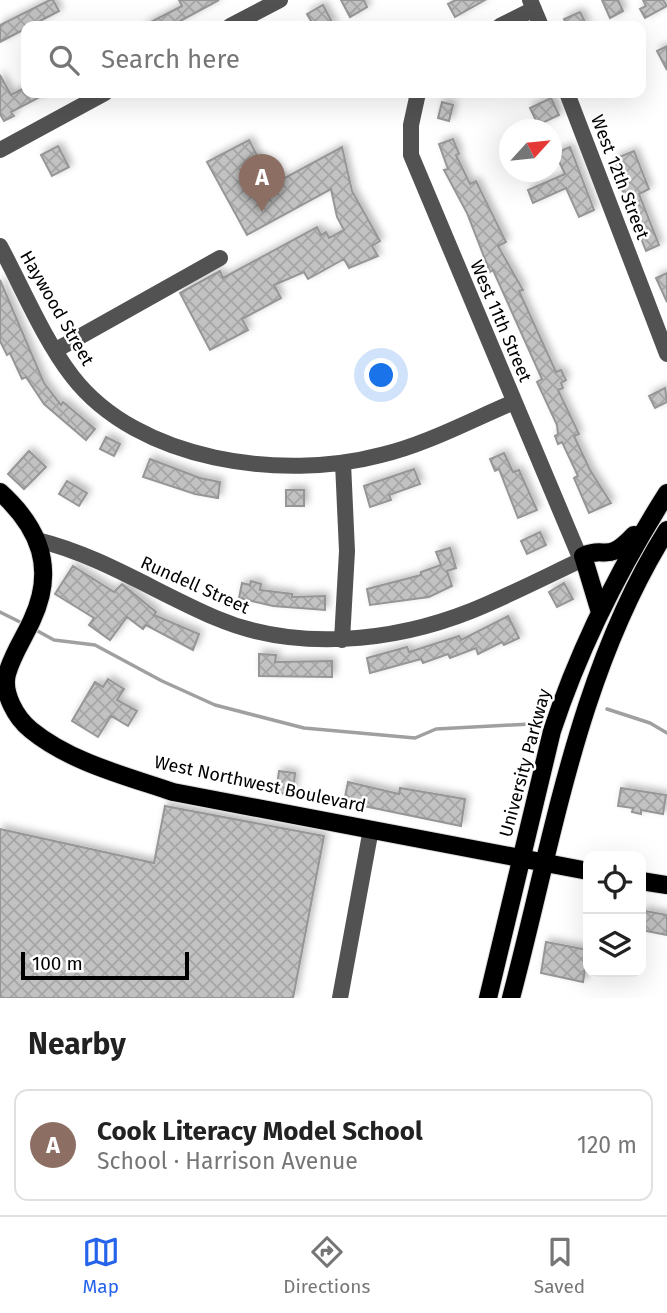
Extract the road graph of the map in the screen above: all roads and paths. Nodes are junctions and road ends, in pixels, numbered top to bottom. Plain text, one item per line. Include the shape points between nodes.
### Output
1 (280, 0) edge
2 (532, 4) edge
3 (251, 7) edge
4 (236, 21) edge
5 (507, 21) edge
6 (539, 21) edge
7 (96, 98) edge
8 (417, 98) edge
9 (568, 98) edge
10 (0, 150) edge
11 (0, 246) edge
12 (220, 258) dead end
13 (665, 343) edge
14 (56, 350) junction
15 (514, 402) junction
16 (343, 463) junction
17 (0, 492) edge
18 (667, 493) edge
19 (650, 520) junction
20 (667, 530) edge
21 (37, 540) junction
22 (581, 560) junction
23 (599, 609) junction
24 (342, 640) junction
25 (4, 701) edge
26 (371, 829) junction
27 (522, 858) junction
28 (545, 863) junction
29 (583, 870) edge
30 (646, 882) edge
31 (667, 885) edge
32 (340, 998) edge
33 (488, 998) edge
34 (511, 998) edge

1 - 3 street
2 - 5 street
2 - 6 street
3 - 4 street
7 - 10 street
8 - 15 street, West 11th Street via 411,155
9 - 13 street, West 12th Street
11 - 14 street, Haywood Street
12 - 14 street
14 - 16 street, Haywood Street via 71,375 106,410 171,444 256,464
15 - 16 street, Haywood Street via 409,446
15 - 22 street, West 11th Street
16 - 24 street via 347,551
17 - 21 main road, West Northwest Boulevard via 26,518
18 - 19 main road, University Parkway
19 - 22 main road via 621,550 586,554
19 - 23 main road, University Parkway
20 - 28 main road via 624,613 588,702
21 - 24 street, Rundell Street via 71,548 238,627
21 - 25 main road, West Northwest Boulevard via 43,584 6,676
22 - 23 main road
22 - 24 street, Rundell Street via 469,612
23 - 27 main road, University Parkway via 552,731
25 - 26 main road, West Northwest Boulevard via 30,730 113,772 173,792
26 - 27 main road, West Northwest Boulevard
26 - 32 street
27 - 28 main road, West Northwest Boulevard
27 - 33 main road, University Parkway
28 - 29 main road, West Northwest Boulevard
28 - 34 main road
30 - 31 main road

